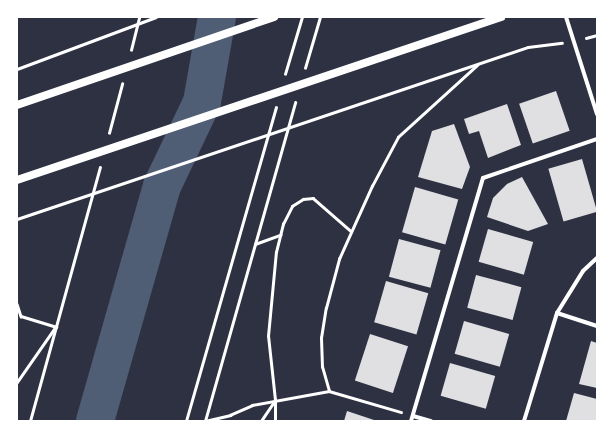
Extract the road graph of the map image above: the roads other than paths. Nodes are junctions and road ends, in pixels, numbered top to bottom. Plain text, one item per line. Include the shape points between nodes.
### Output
1 (274, 17) edge
2 (501, 17) edge
3 (566, 17) edge
4 (17, 105) edge
5 (597, 114) edge
6 (597, 139) edge
7 (17, 180) edge
8 (597, 258) edge
9 (557, 313) junction
10 (597, 326) edge
11 (413, 416) junction
12 (411, 421) edge
13 (431, 421) edge
14 (524, 421) edge

1 - 4 main road
2 - 7 main road
3 - 5 street
6 - 11 street via 483,178
8 - 9 street via 583,271
9 - 10 street
9 - 14 street
11 - 12 street
11 - 13 street

